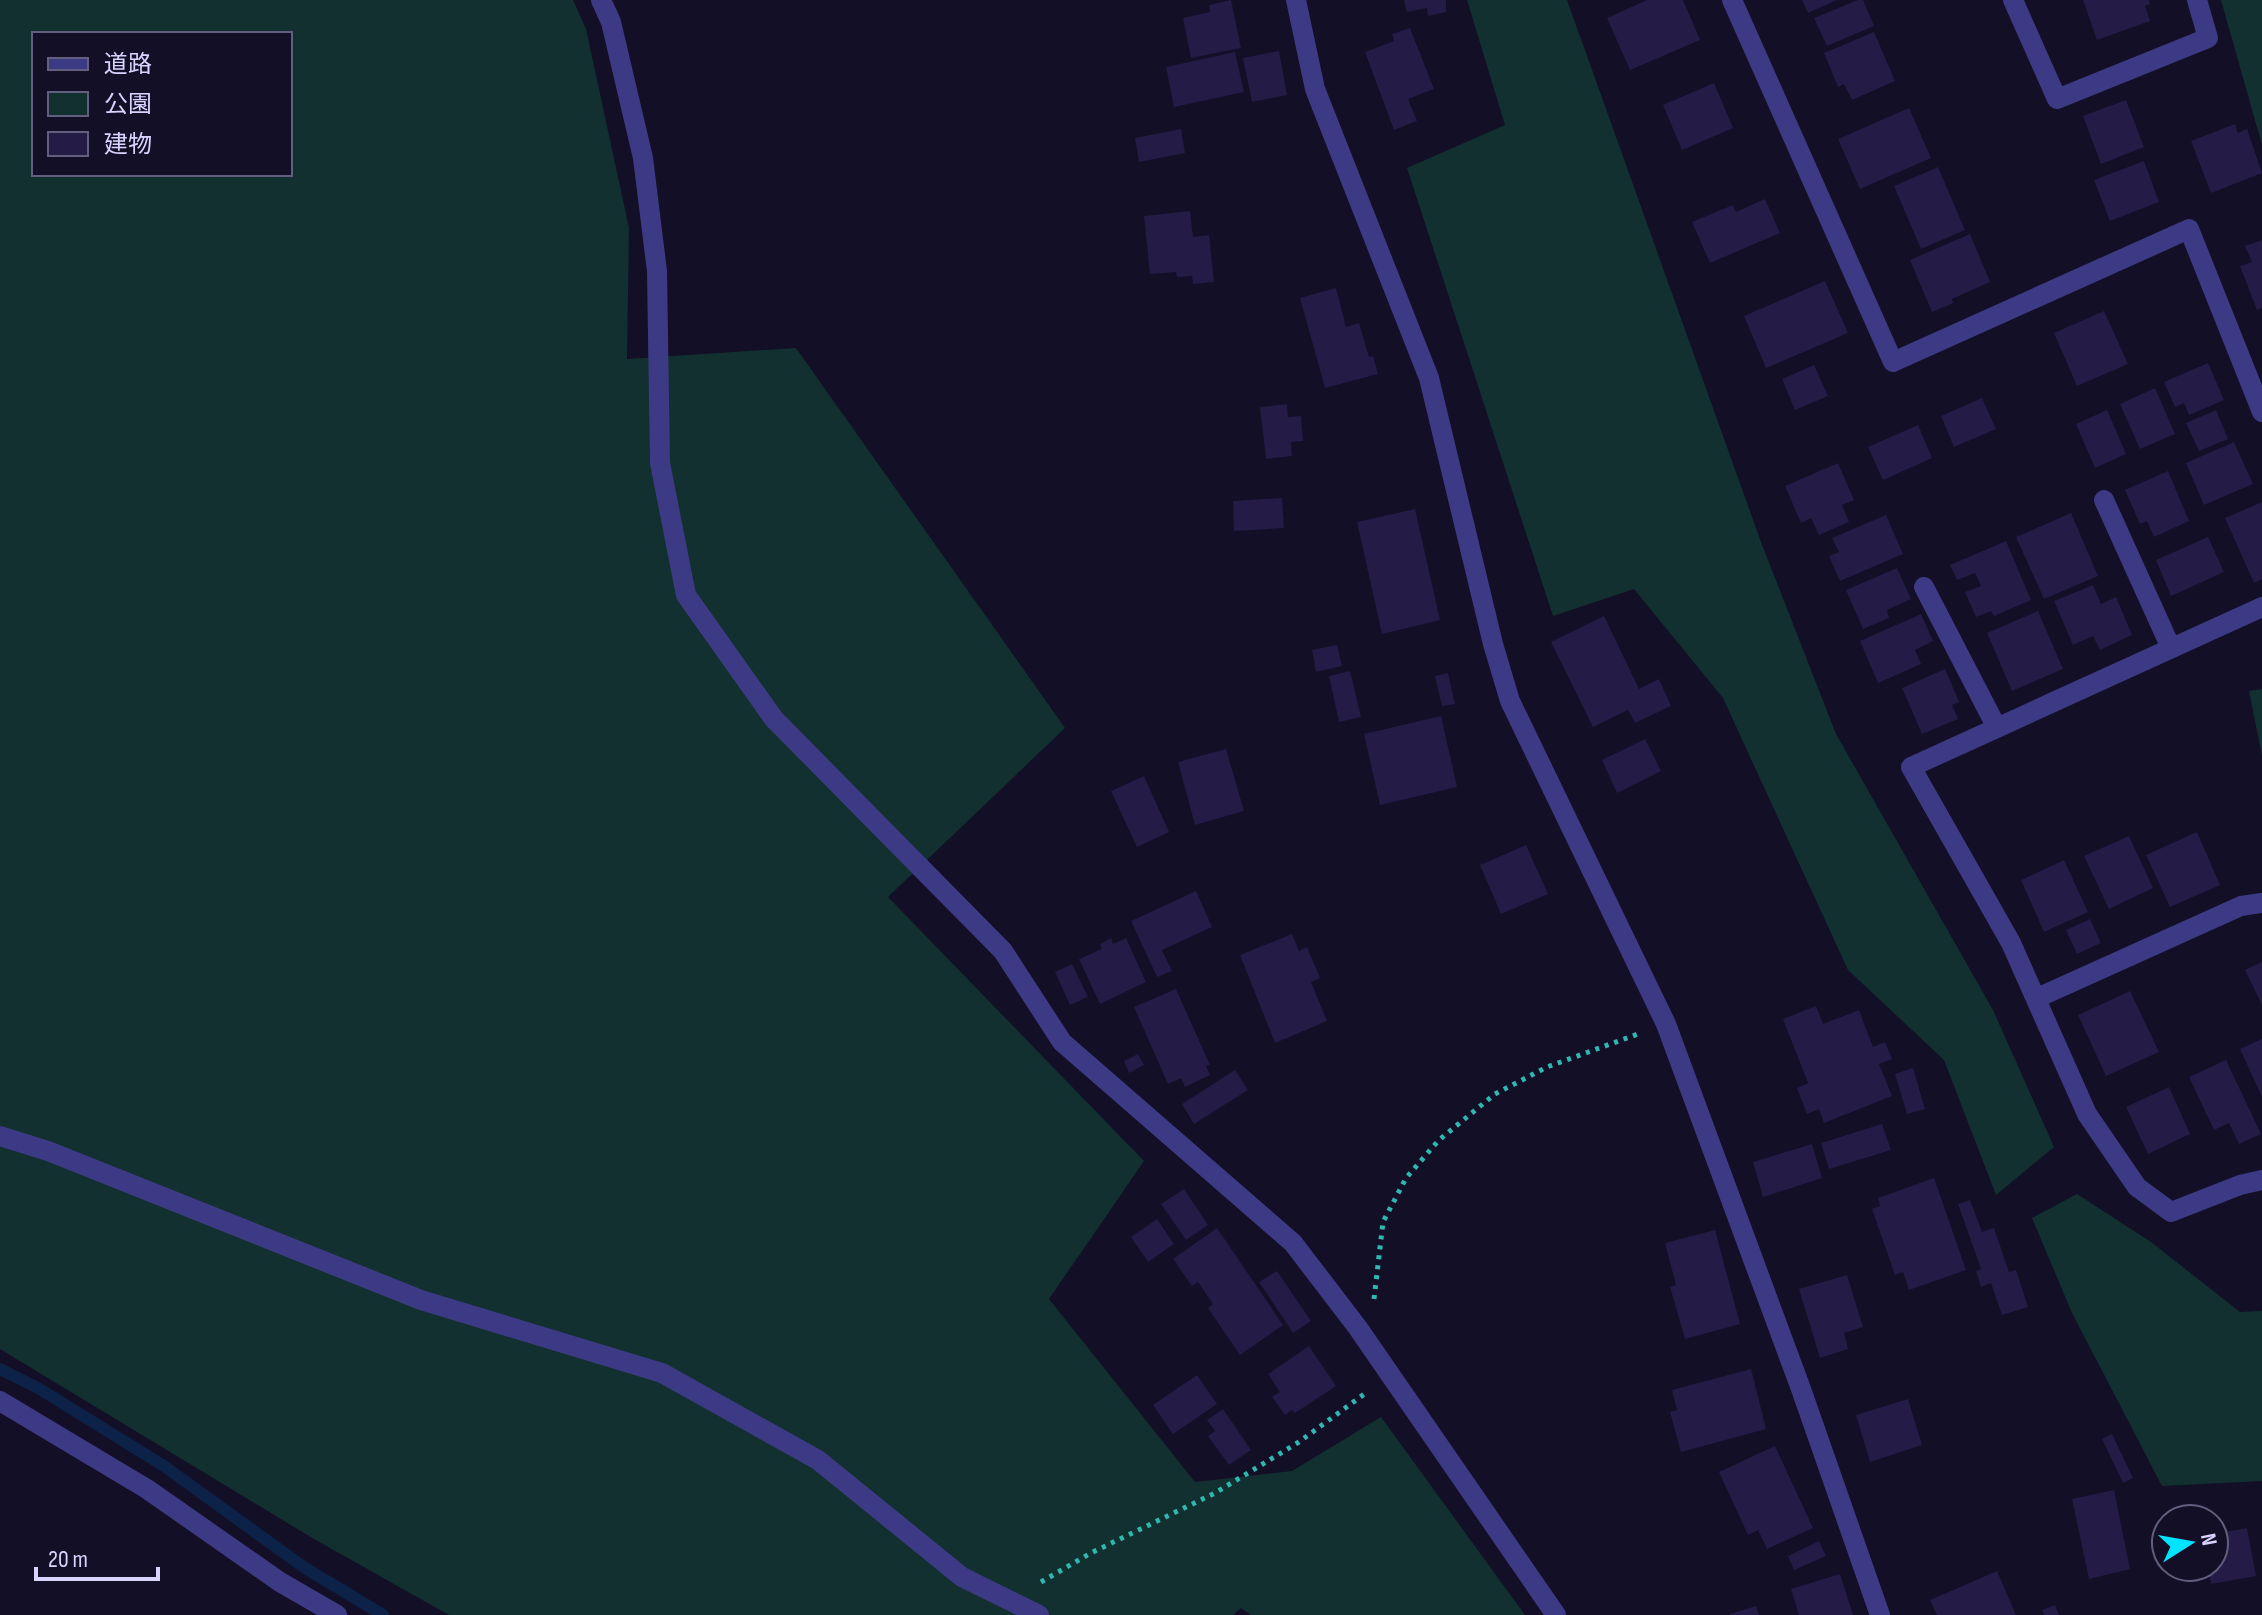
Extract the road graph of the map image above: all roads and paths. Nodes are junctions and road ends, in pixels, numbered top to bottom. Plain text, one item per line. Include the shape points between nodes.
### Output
1 (601, 0) edge
2 (1296, 0) edge
3 (1732, 0) edge
4 (2013, 0) edge
5 (2197, 0) edge
6 (2262, 412) edge
7 (2104, 500) dead end
8 (1924, 587) dead end
9 (2262, 607) edge
10 (2171, 648) junction
11 (1997, 728) junction
12 (2262, 903) edge
13 (2037, 998) junction
14 (1666, 1024) junction
15 (0, 1136) edge
16 (2262, 1180) edge
17 (1358, 1328) junction
18 (1390, 1375) junction
19 (0, 1401) edge
20 (1015, 1603) junction
21 (337, 1615) edge
22 (1039, 1615) edge
23 (1556, 1615) edge
24 (1880, 1615) edge

1 - 17 street via 611,22 643,158 657,271 660,463 686,595 774,719 1003,951 1062,1042 1293,1243
2 - 14 street via 1315,89 1429,378 1510,701
3 - 6 street via 1893,362 2189,229
4 - 5 street via 2057,99 2208,38
7 - 10 street
8 - 11 street
9 - 10 street
10 - 11 street
11 - 13 street via 1911,767
12 - 13 street via 2241,906
13 - 16 street via 2087,1114 2137,1187 2171,1212
14 - 17 path via 1547,1067 1495,1094 1439,1140 1406,1178 1383,1222 1373,1309
14 - 24 street
15 - 20 street via 421,1300 662,1373 818,1460 962,1577
17 - 18 street
18 - 20 path via 1239,1479 1091,1553
18 - 23 street
19 - 21 street via 147,1489 280,1582
20 - 22 street

